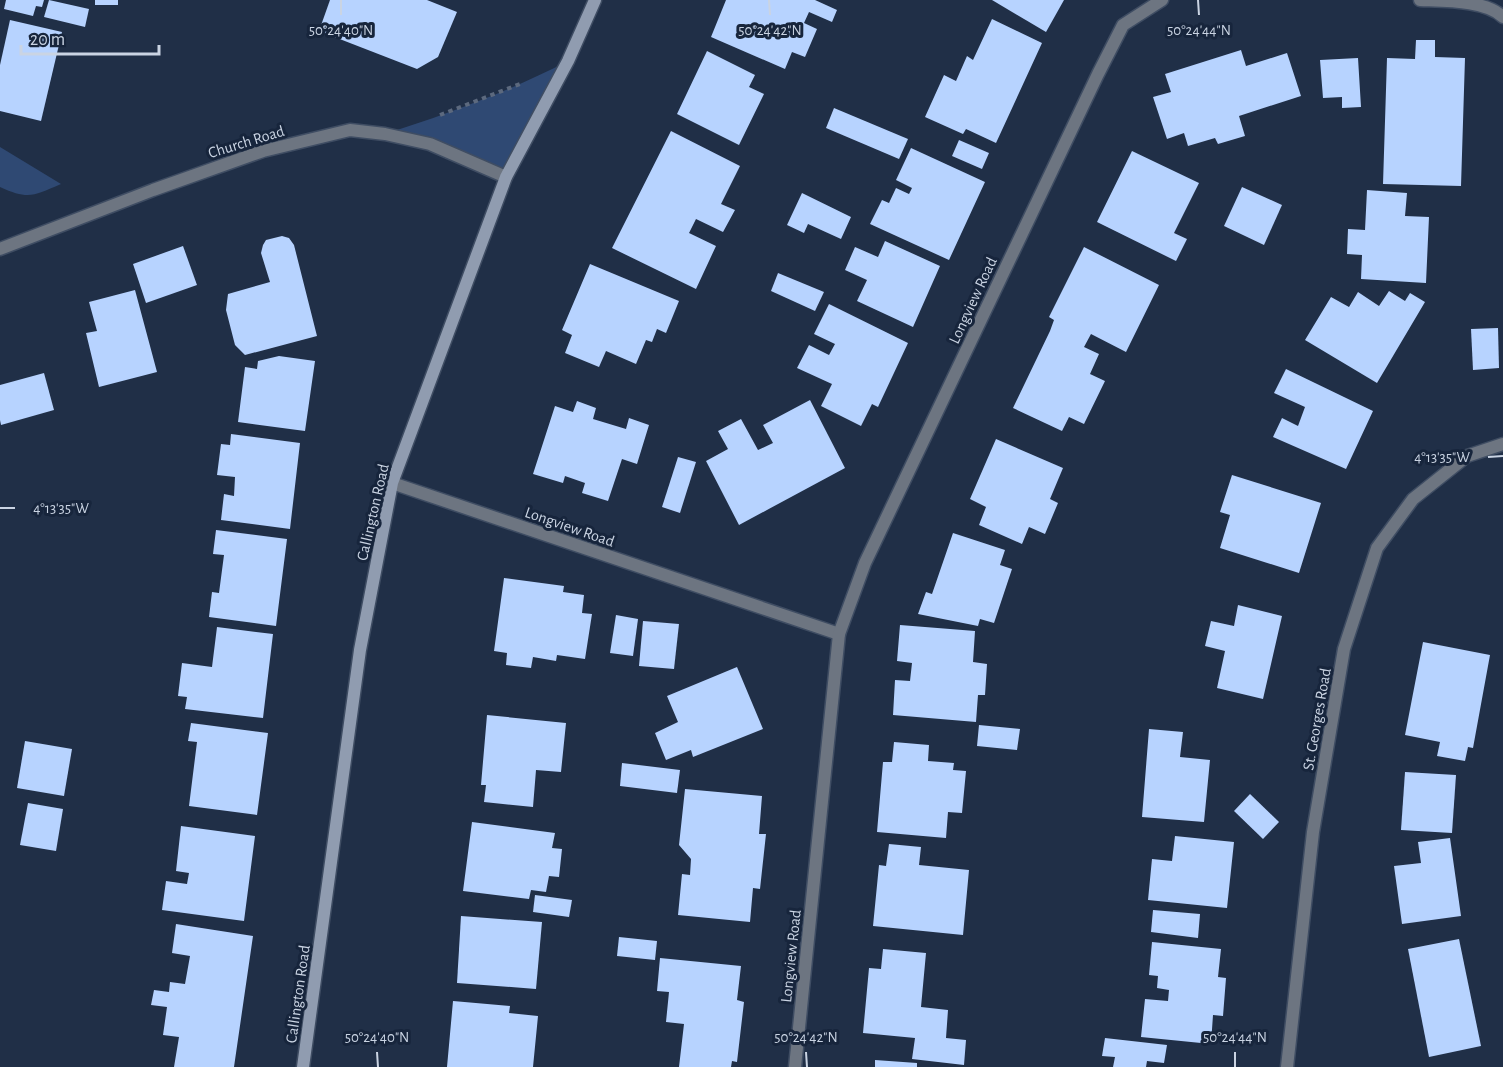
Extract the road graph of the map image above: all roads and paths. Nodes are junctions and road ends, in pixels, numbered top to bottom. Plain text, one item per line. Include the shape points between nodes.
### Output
1 (595, 0) edge
2 (1162, 0) edge
3 (1420, 0) edge
4 (1503, 17) edge
5 (568, 61) junction
6 (435, 117) dead end
7 (507, 177) junction
8 (0, 249) edge
9 (1503, 444) edge
10 (392, 483) junction
11 (839, 634) junction
12 (303, 1067) edge
13 (795, 1067) edge
14 (1287, 1067) edge

1 - 5 street, Callington Road
2 - 11 street, Longview Road via 1123,25 1098,74 865,562
3 - 4 street via 1476,2
5 - 6 path
5 - 7 street, Callington Road
7 - 8 street, Church Road via 430,144 350,130 263,151
7 - 10 street, Callington Road
9 - 14 street, St. Georges Road via 1467,456 1413,499 1377,548 1344,649 1313,832
10 - 11 street, Longview Road
10 - 12 street, Callington Road via 360,650
11 - 13 street, Longview Road

